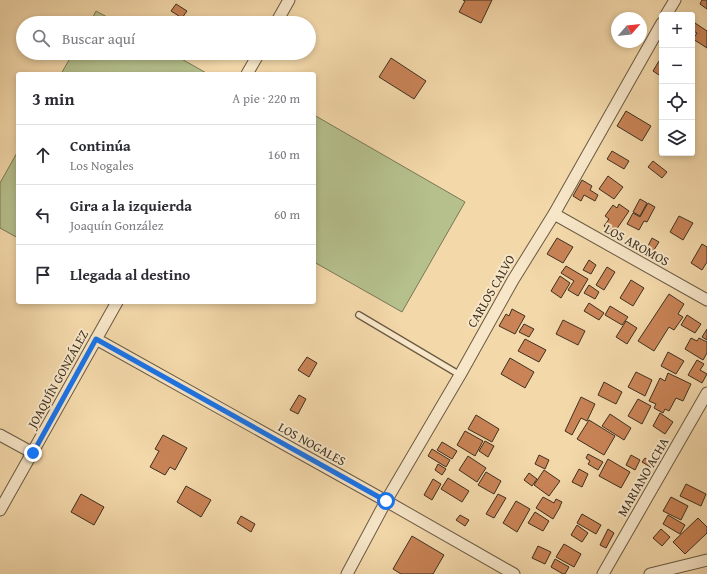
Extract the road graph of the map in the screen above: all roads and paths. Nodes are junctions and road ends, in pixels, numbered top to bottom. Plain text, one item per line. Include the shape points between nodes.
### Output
1 (289, 0) edge
2 (675, 0) edge
3 (668, 12) edge
4 (280, 16) edge
5 (659, 28) edge
6 (255, 60) edge
7 (248, 72) edge
8 (554, 214) junction
9 (707, 300) edge
10 (116, 304) edge
11 (359, 315) dead end
12 (96, 339) junction
13 (460, 374) junction
14 (707, 393) edge
15 (0, 435) edge
16 (33, 453) junction
17 (386, 501) junction
18 (0, 510) edge
19 (707, 560) edge
20 (347, 574) edge
21 (514, 574) edge
22 (603, 574) edge
23 (650, 574) edge

1 - 4 street
2 - 3 street
5 - 8 street, CARLOS CALVO
6 - 7 street
8 - 9 street, LOS AROMOS
8 - 13 street, CARLOS CALVO
10 - 12 street, JOAQUÍN GONZÁLEZ
11 - 13 lane
12 - 16 street, JOAQUÍN GONZÁLEZ
12 - 17 street, LOS NOGALES
13 - 17 street, CARLOS CALVO
14 - 22 street, MARIANO ACHA
15 - 16 street
16 - 18 street, JOAQUÍN GONZÁLEZ
17 - 20 street, CARLOS CALVO
17 - 21 street, LOS NOGALES
19 - 23 street

